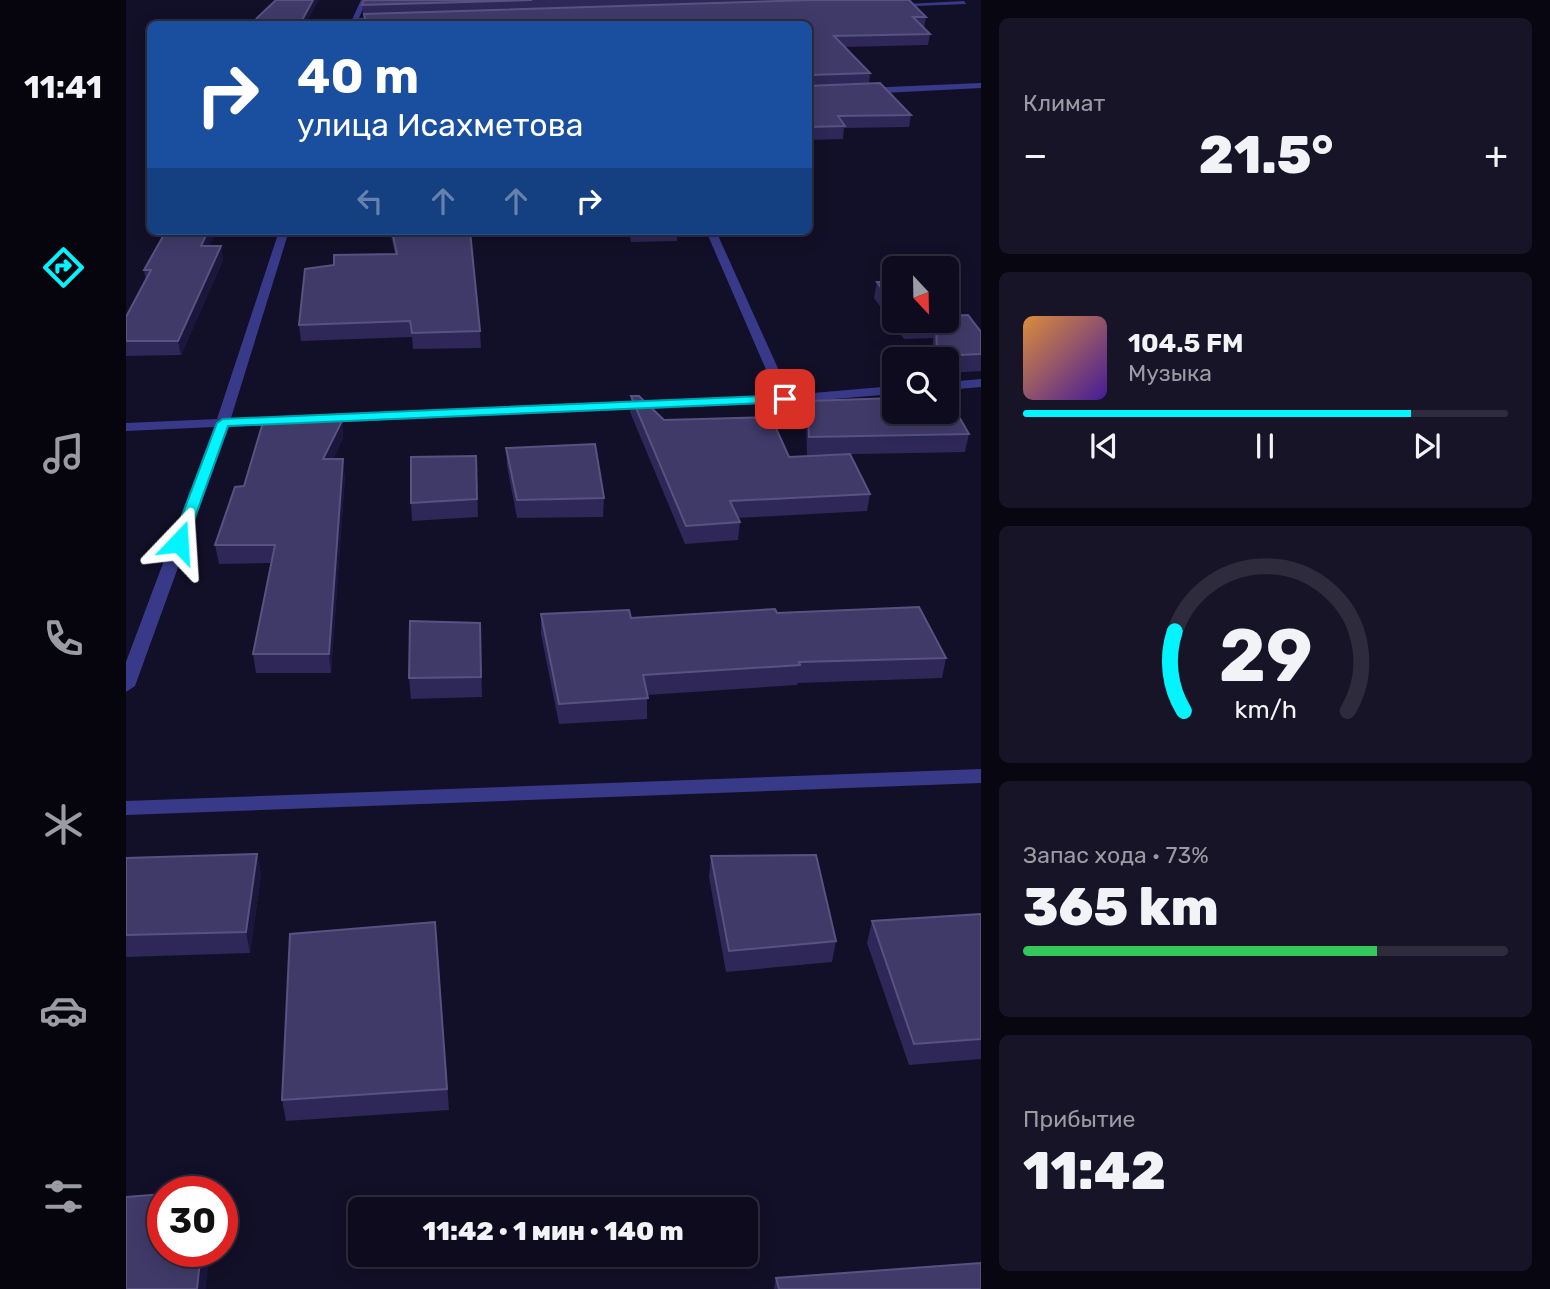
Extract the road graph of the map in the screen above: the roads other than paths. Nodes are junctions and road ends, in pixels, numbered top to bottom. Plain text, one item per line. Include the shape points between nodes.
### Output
1 (363, 0) edge
2 (964, 3) dead end
3 (882, 6) edge
4 (395, 19) edge
5 (354, 21) edge
6 (368, 21) edge
7 (981, 85) edge
8 (848, 92) edge
9 (284, 235) edge
10 (713, 235) edge
11 (981, 383) edge
12 (959, 385) edge
13 (882, 391) edge
14 (785, 399) junction
15 (223, 423) junction
16 (126, 427) edge
17 (126, 686) edge
18 (981, 776) edge
19 (126, 808) edge

1 - 5 street
2 - 3 street
4 - 6 street
7 - 8 street
9 - 15 street
10 - 14 street
11 - 12 street
13 - 14 street
14 - 15 street
15 - 16 street
15 - 17 street
18 - 19 street

